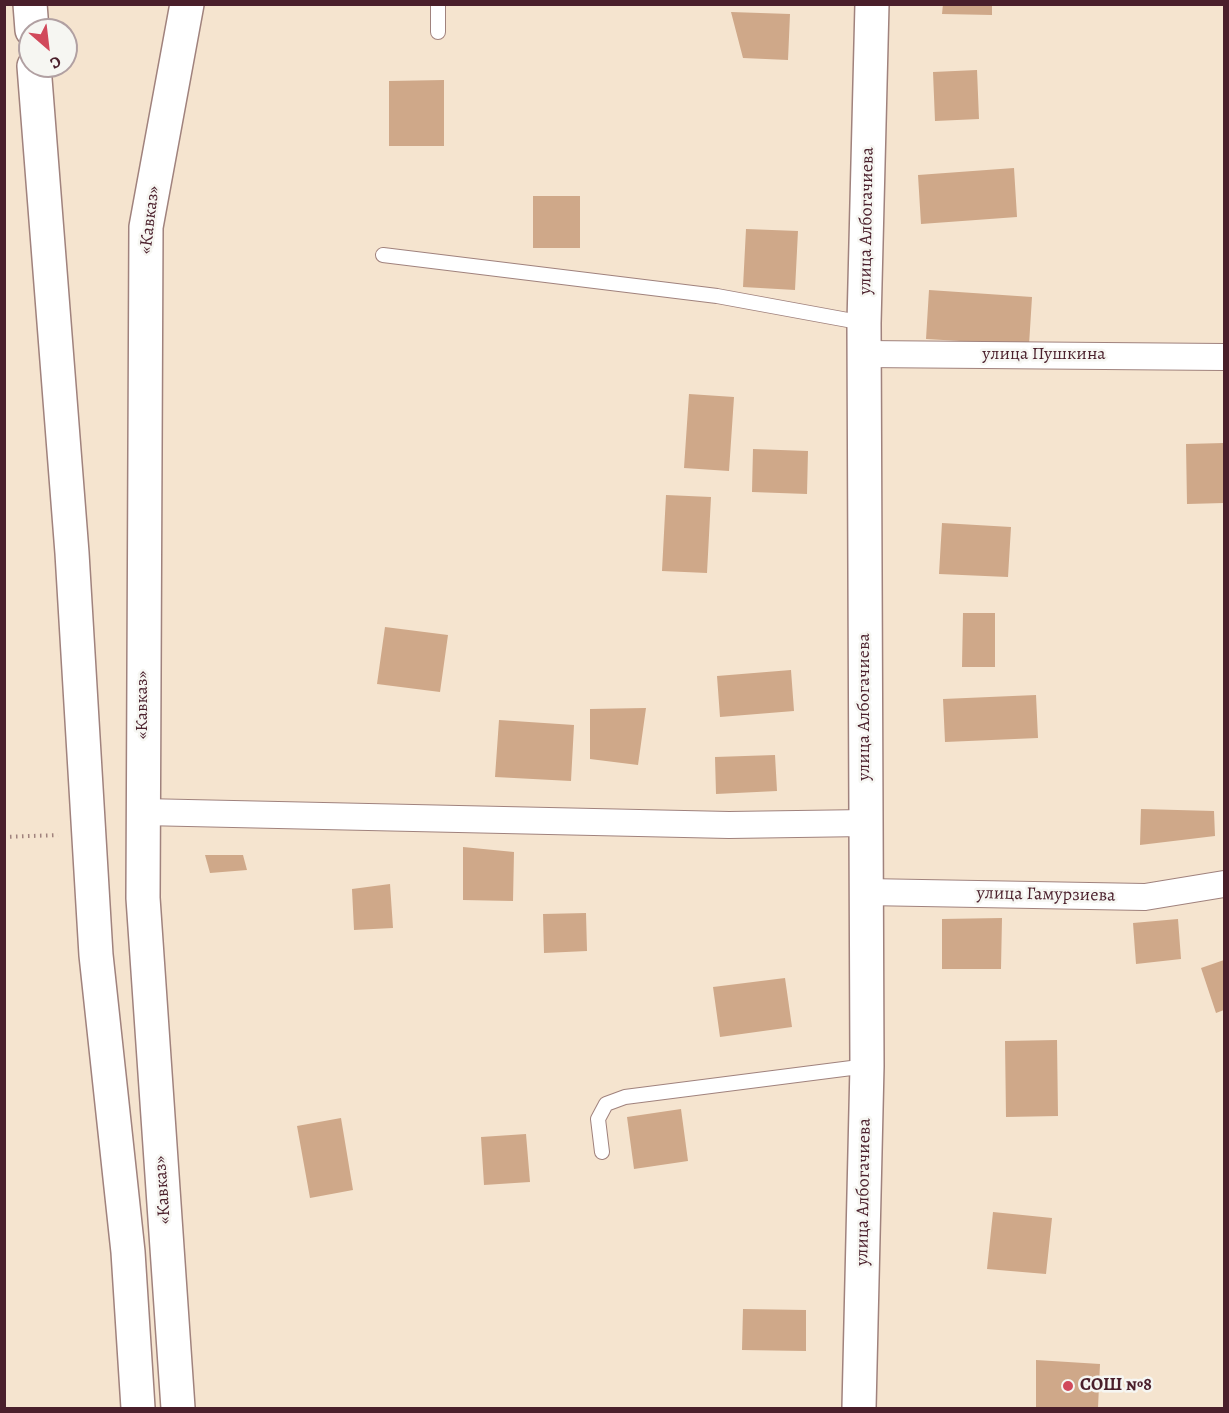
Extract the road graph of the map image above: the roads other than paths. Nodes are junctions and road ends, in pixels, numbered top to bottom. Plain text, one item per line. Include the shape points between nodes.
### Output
1 (188, 4) edge
2 (438, 4) edge
3 (872, 4) edge
4 (438, 32) dead end
5 (35, 78) edge
6 (383, 255) dead end
7 (864, 339) junction
8 (1224, 357) edge
9 (143, 812) junction
10 (866, 823) junction
11 (1224, 884) edge
12 (866, 892) junction
13 (867, 1066) junction
14 (602, 1152) dead end
15 (138, 1408) edge
16 (178, 1408) edge
17 (858, 1408) edge

1 - 9 main road, «Кавказ» via 146,226
2 - 4 lane
3 - 7 main road, улица Албогачиева
5 - 15 main road via 72,553 96,955 128,1252
6 - 7 lane via 717,296
7 - 8 street, улица Пушкина
7 - 10 main road, улица Албогачиева
9 - 10 street via 729,825
9 - 16 main road, «Кавказ» via 143,898
10 - 12 main road, улица Албогачиева
11 - 12 street, улица Гамурзиева via 1145,897
12 - 13 main road, улица Албогачиева
13 - 14 lane via 625,1097 606,1104 598,1119
13 - 17 main road, улица Албогачиева

